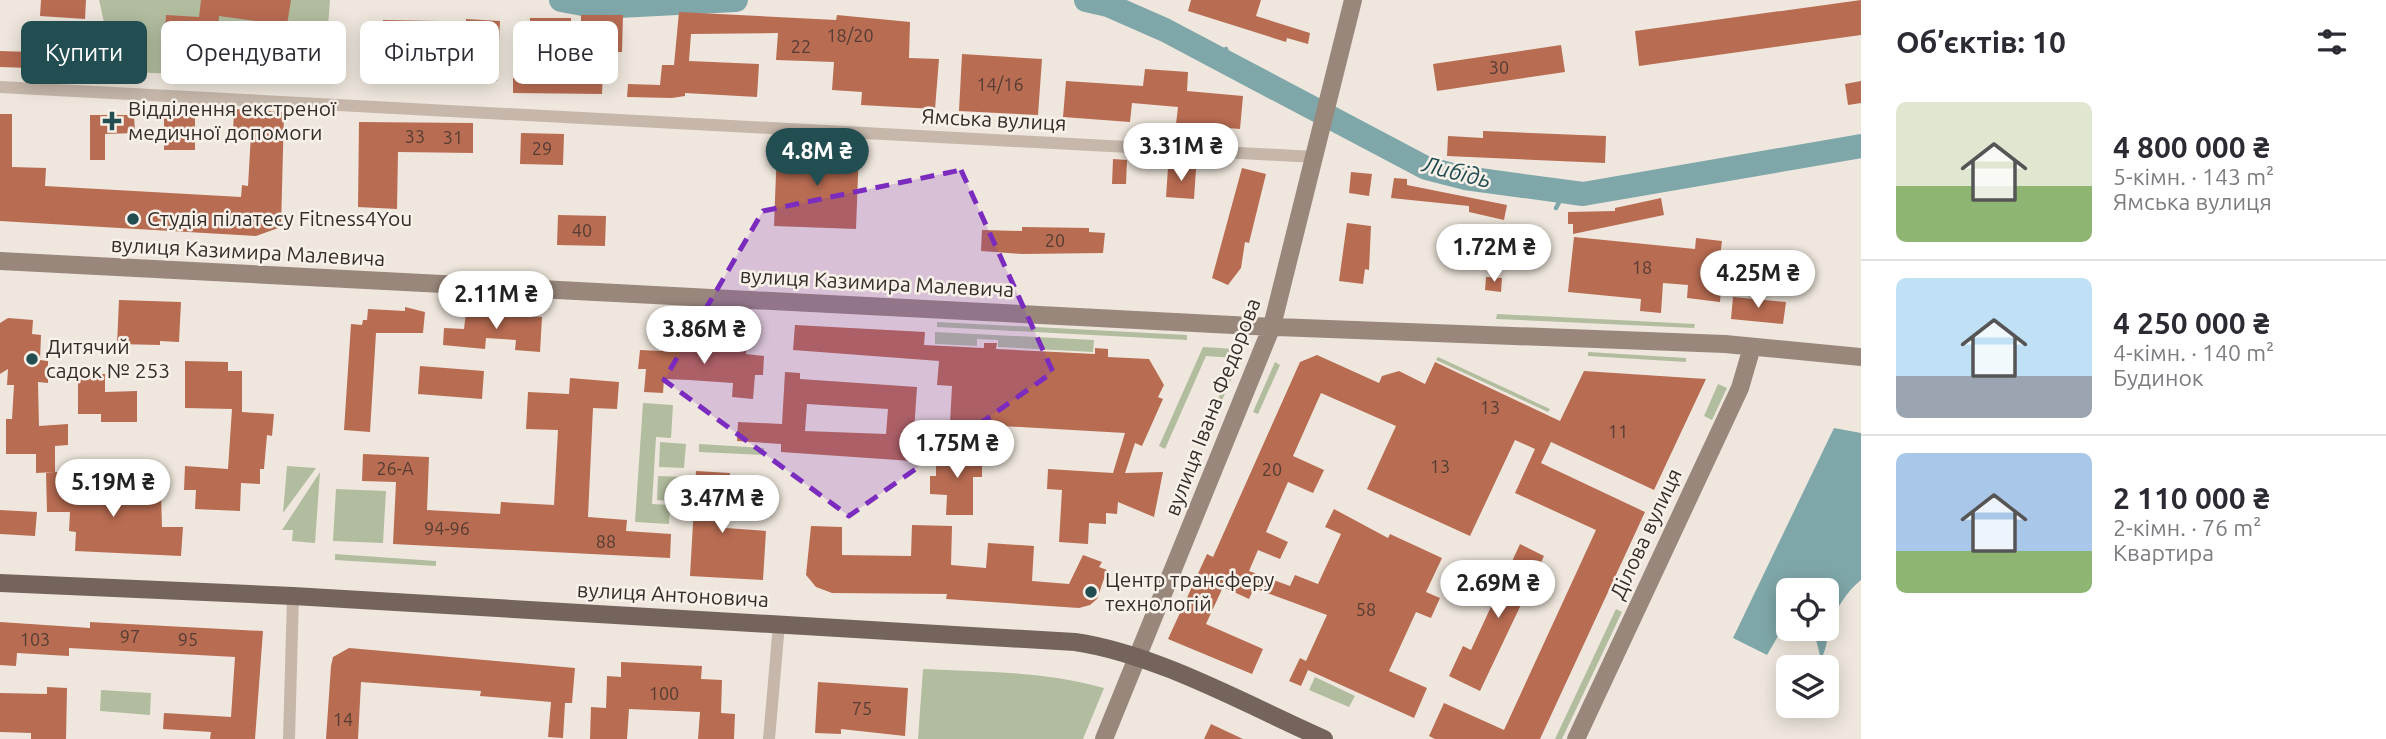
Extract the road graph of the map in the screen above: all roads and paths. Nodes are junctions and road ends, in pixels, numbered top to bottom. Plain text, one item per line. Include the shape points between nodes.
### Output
1 (1353, 0) edge
2 (0, 87) edge
3 (1317, 148) junction
4 (0, 261) edge
5 (1272, 326) junction
6 (1752, 347) junction
7 (1861, 357) edge
8 (0, 583) edge
9 (293, 596) junction
10 (779, 624) junction
11 (1139, 658) junction
12 (289, 739) edge
13 (769, 739) edge
14 (1104, 739) edge
15 (1324, 739) edge
16 (1576, 739) edge

1 - 3 main road, вулиця Івана Федорова
2 - 3 street, Ямська вулиця
3 - 5 main road, вулиця Івана Федорова
4 - 5 main road, вулиця Казимира Малевича
5 - 6 main road, вулиця Казимира Малевича
5 - 11 main road, вулиця Івана Федорова
6 - 7 main road, вулиця Казимира Малевича
6 - 16 main road, Ділова вулиця via 1740,388
8 - 9 main road, вулиця Антоновича
9 - 10 main road, вулиця Антоновича
9 - 12 street
10 - 11 main road, вулиця Антоновича via 1075,642
10 - 13 street
11 - 14 main road, вулиця Івана Федорова
11 - 15 main road, вулиця Антоновича

